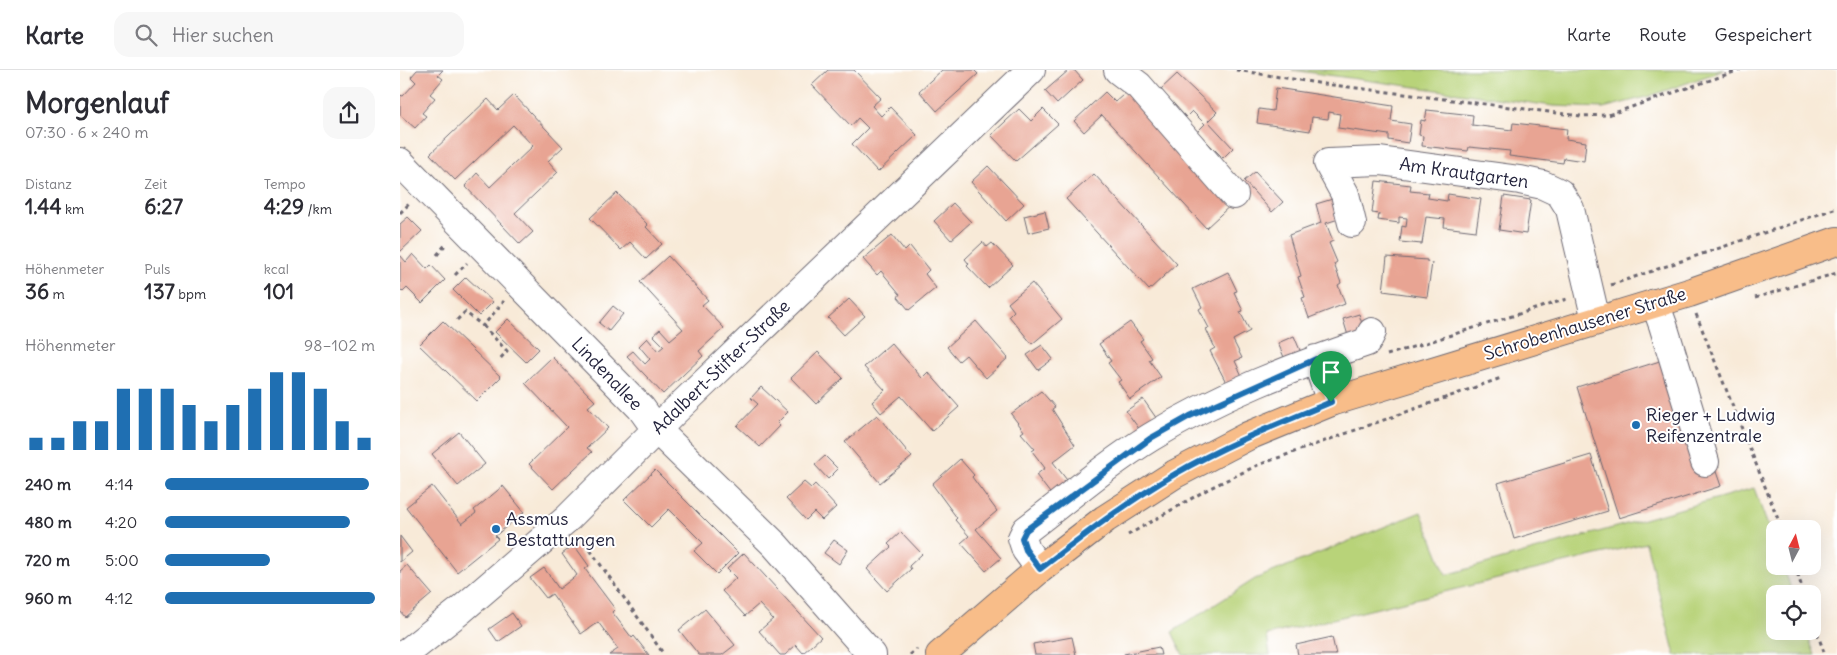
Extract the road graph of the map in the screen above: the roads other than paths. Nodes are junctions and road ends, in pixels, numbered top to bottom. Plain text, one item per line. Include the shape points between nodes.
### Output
1 (1031, 70) edge
2 (1118, 70) edge
3 (400, 162) edge
4 (1234, 195) dead end
5 (1352, 223) dead end
6 (1837, 241) edge
7 (1659, 314) junction
8 (1596, 320) junction
9 (1372, 332) dead end
10 (1316, 359) junction
11 (1331, 402) junction
12 (656, 429) junction
13 (1705, 462) dead end
14 (1040, 569) junction
15 (403, 651) edge
16 (872, 655) edge
17 (940, 655) edge

1 - 12 street, Adalbert-Stifter-Straße
2 - 4 street via 1139,86
3 - 12 street, Lindenallee via 641,408
5 - 8 street, Am Krautgarten via 1345,194 1328,163 1380,161 1542,185 1560,193 1570,209
6 - 7 main road, Schrobenhausener Straße
7 - 8 main road, Schrobenhausener Straße
7 - 13 street
8 - 11 main road, Schrobenhausener Straße
9 - 10 street via 1367,342
10 - 11 street
10 - 14 street via 1190,416 1151,438 1026,530 1022,538 1026,550
11 - 14 main road, Schrobenhausener Straße via 1248,436 1175,474 1105,519
12 - 15 street, Adalbert-Stifter-Straße via 568,518 461,610
12 - 16 street, Lindenallee via 775,545
14 - 17 main road, Schrobenhausener Straße

